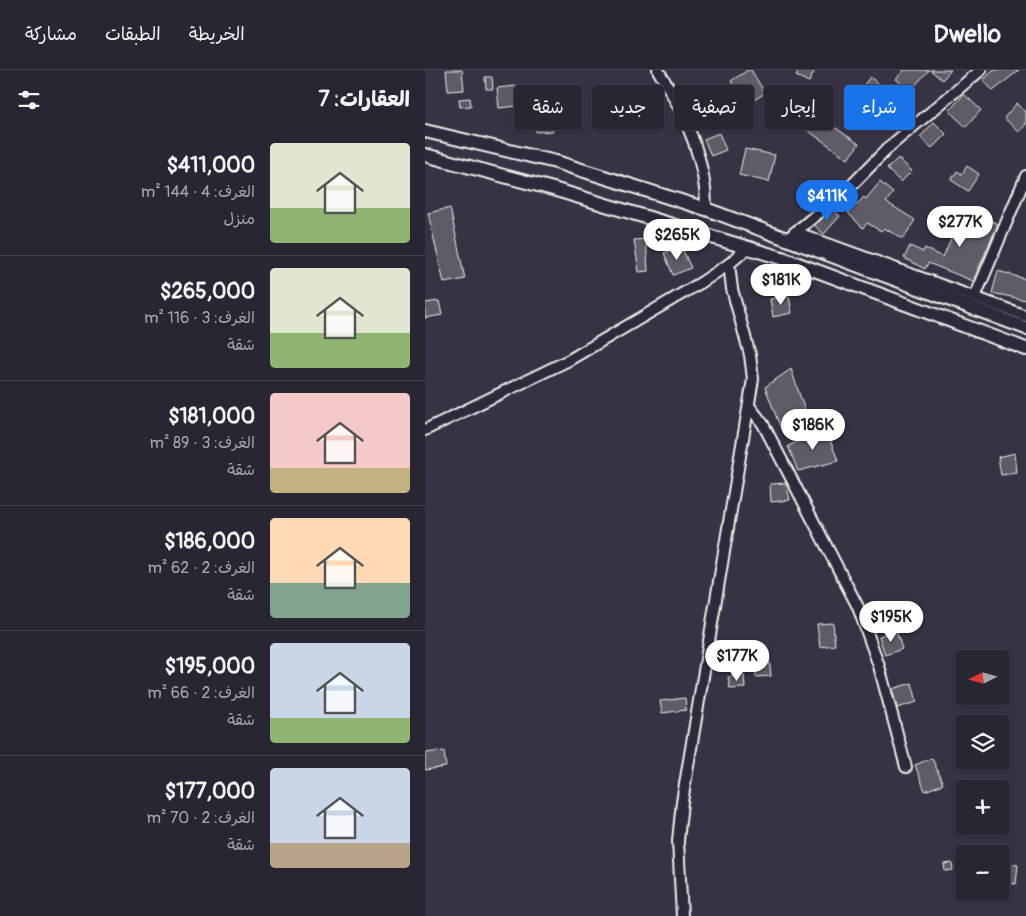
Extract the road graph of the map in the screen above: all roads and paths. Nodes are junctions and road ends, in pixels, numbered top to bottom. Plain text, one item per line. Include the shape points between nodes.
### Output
1 (658, 70) edge
2 (981, 70) edge
3 (425, 131) edge
4 (425, 155) edge
5 (1026, 176) edge
6 (706, 209) junction
7 (791, 235) junction
8 (749, 247) junction
9 (729, 264) junction
10 (975, 297) junction
11 (1026, 316) edge
12 (1026, 328) edge
13 (1026, 349) edge
14 (750, 407) junction
15 (425, 430) edge
16 (905, 766) dead end
17 (682, 916) edge

1 - 6 street via 685,122 701,167
2 - 7 street
3 - 6 main road via 556,162
4 - 8 main road
5 - 10 street
6 - 7 main road
7 - 10 street
7 - 12 main road
8 - 9 street
8 - 13 main road
9 - 14 street via 732,290 753,367
9 - 15 street via 569,360
10 - 11 street
14 - 16 street via 763,424 858,607 879,666
14 - 17 street via 682,802 678,841

